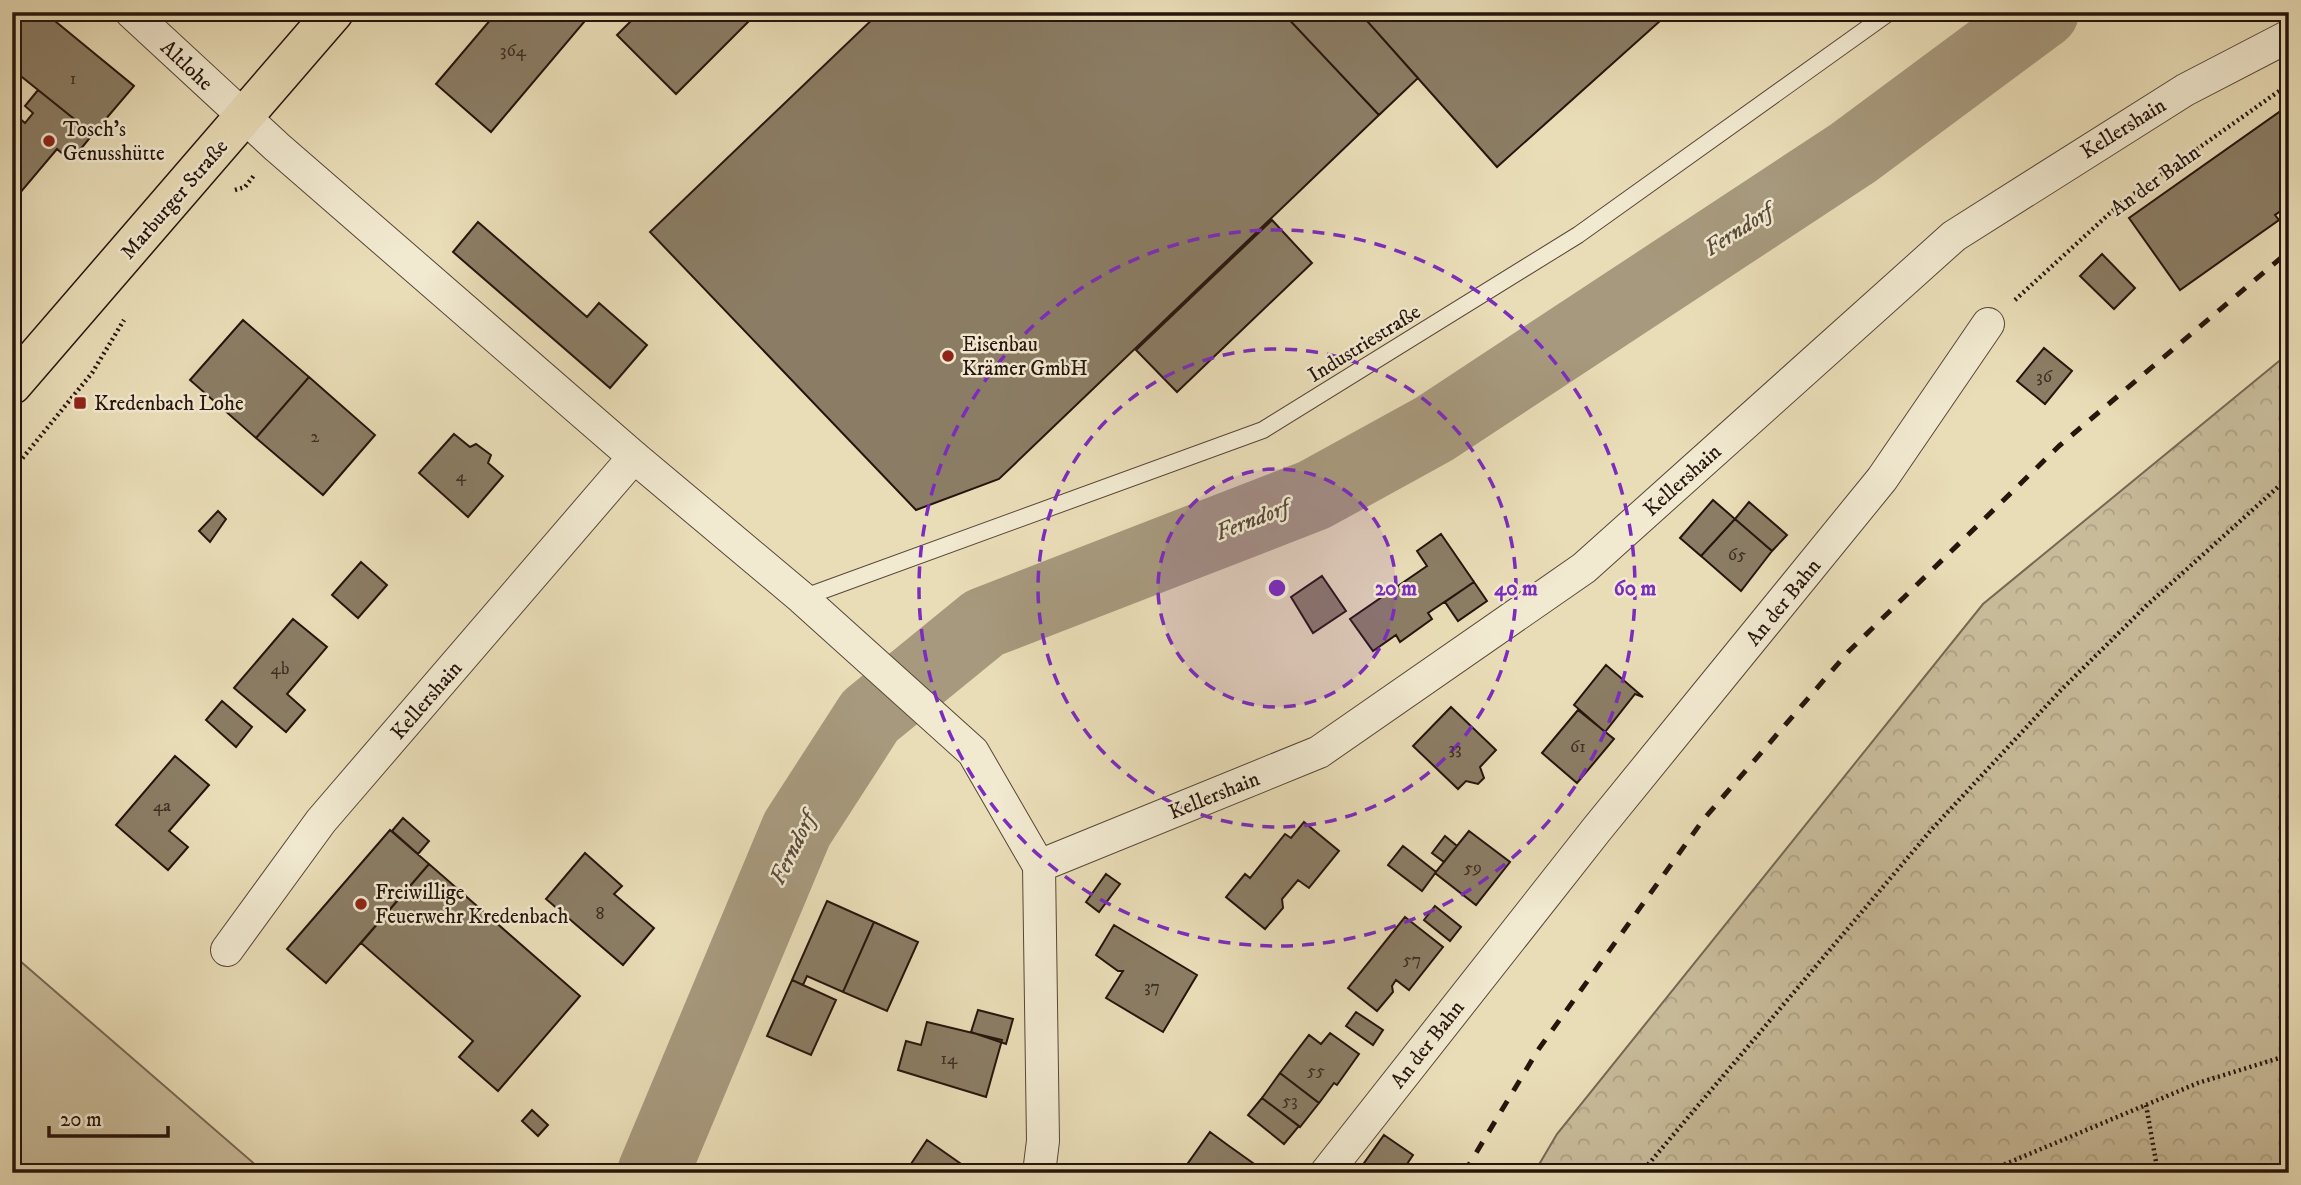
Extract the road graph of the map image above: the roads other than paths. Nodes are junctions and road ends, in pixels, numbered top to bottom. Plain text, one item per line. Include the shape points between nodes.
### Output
1 (131, 12) edge
2 (334, 12) edge
3 (1890, 12) edge
4 (2289, 36) edge
5 (244, 117) junction
6 (1988, 324) road end
7 (15, 383) edge
8 (634, 457) junction
9 (802, 597) junction
10 (1039, 866) junction
11 (227, 950) dead end
12 (1039, 1173) edge
13 (1326, 1173) edge

1 - 5 street, Altlohe
2 - 5 main road, Marburger Straße
3 - 9 lane, Industriestraße via 1578,235 1263,430
4 - 10 street, Kellershain via 2185,90 1954,236 1584,568 1319,751
5 - 7 main road, Marburger Straße
5 - 8 street
6 - 13 street, An der Bahn via 1882,479 1597,829
8 - 9 street
8 - 11 street, Kellershain via 321,821
9 - 10 street via 974,752
10 - 12 street via 1043,1141

